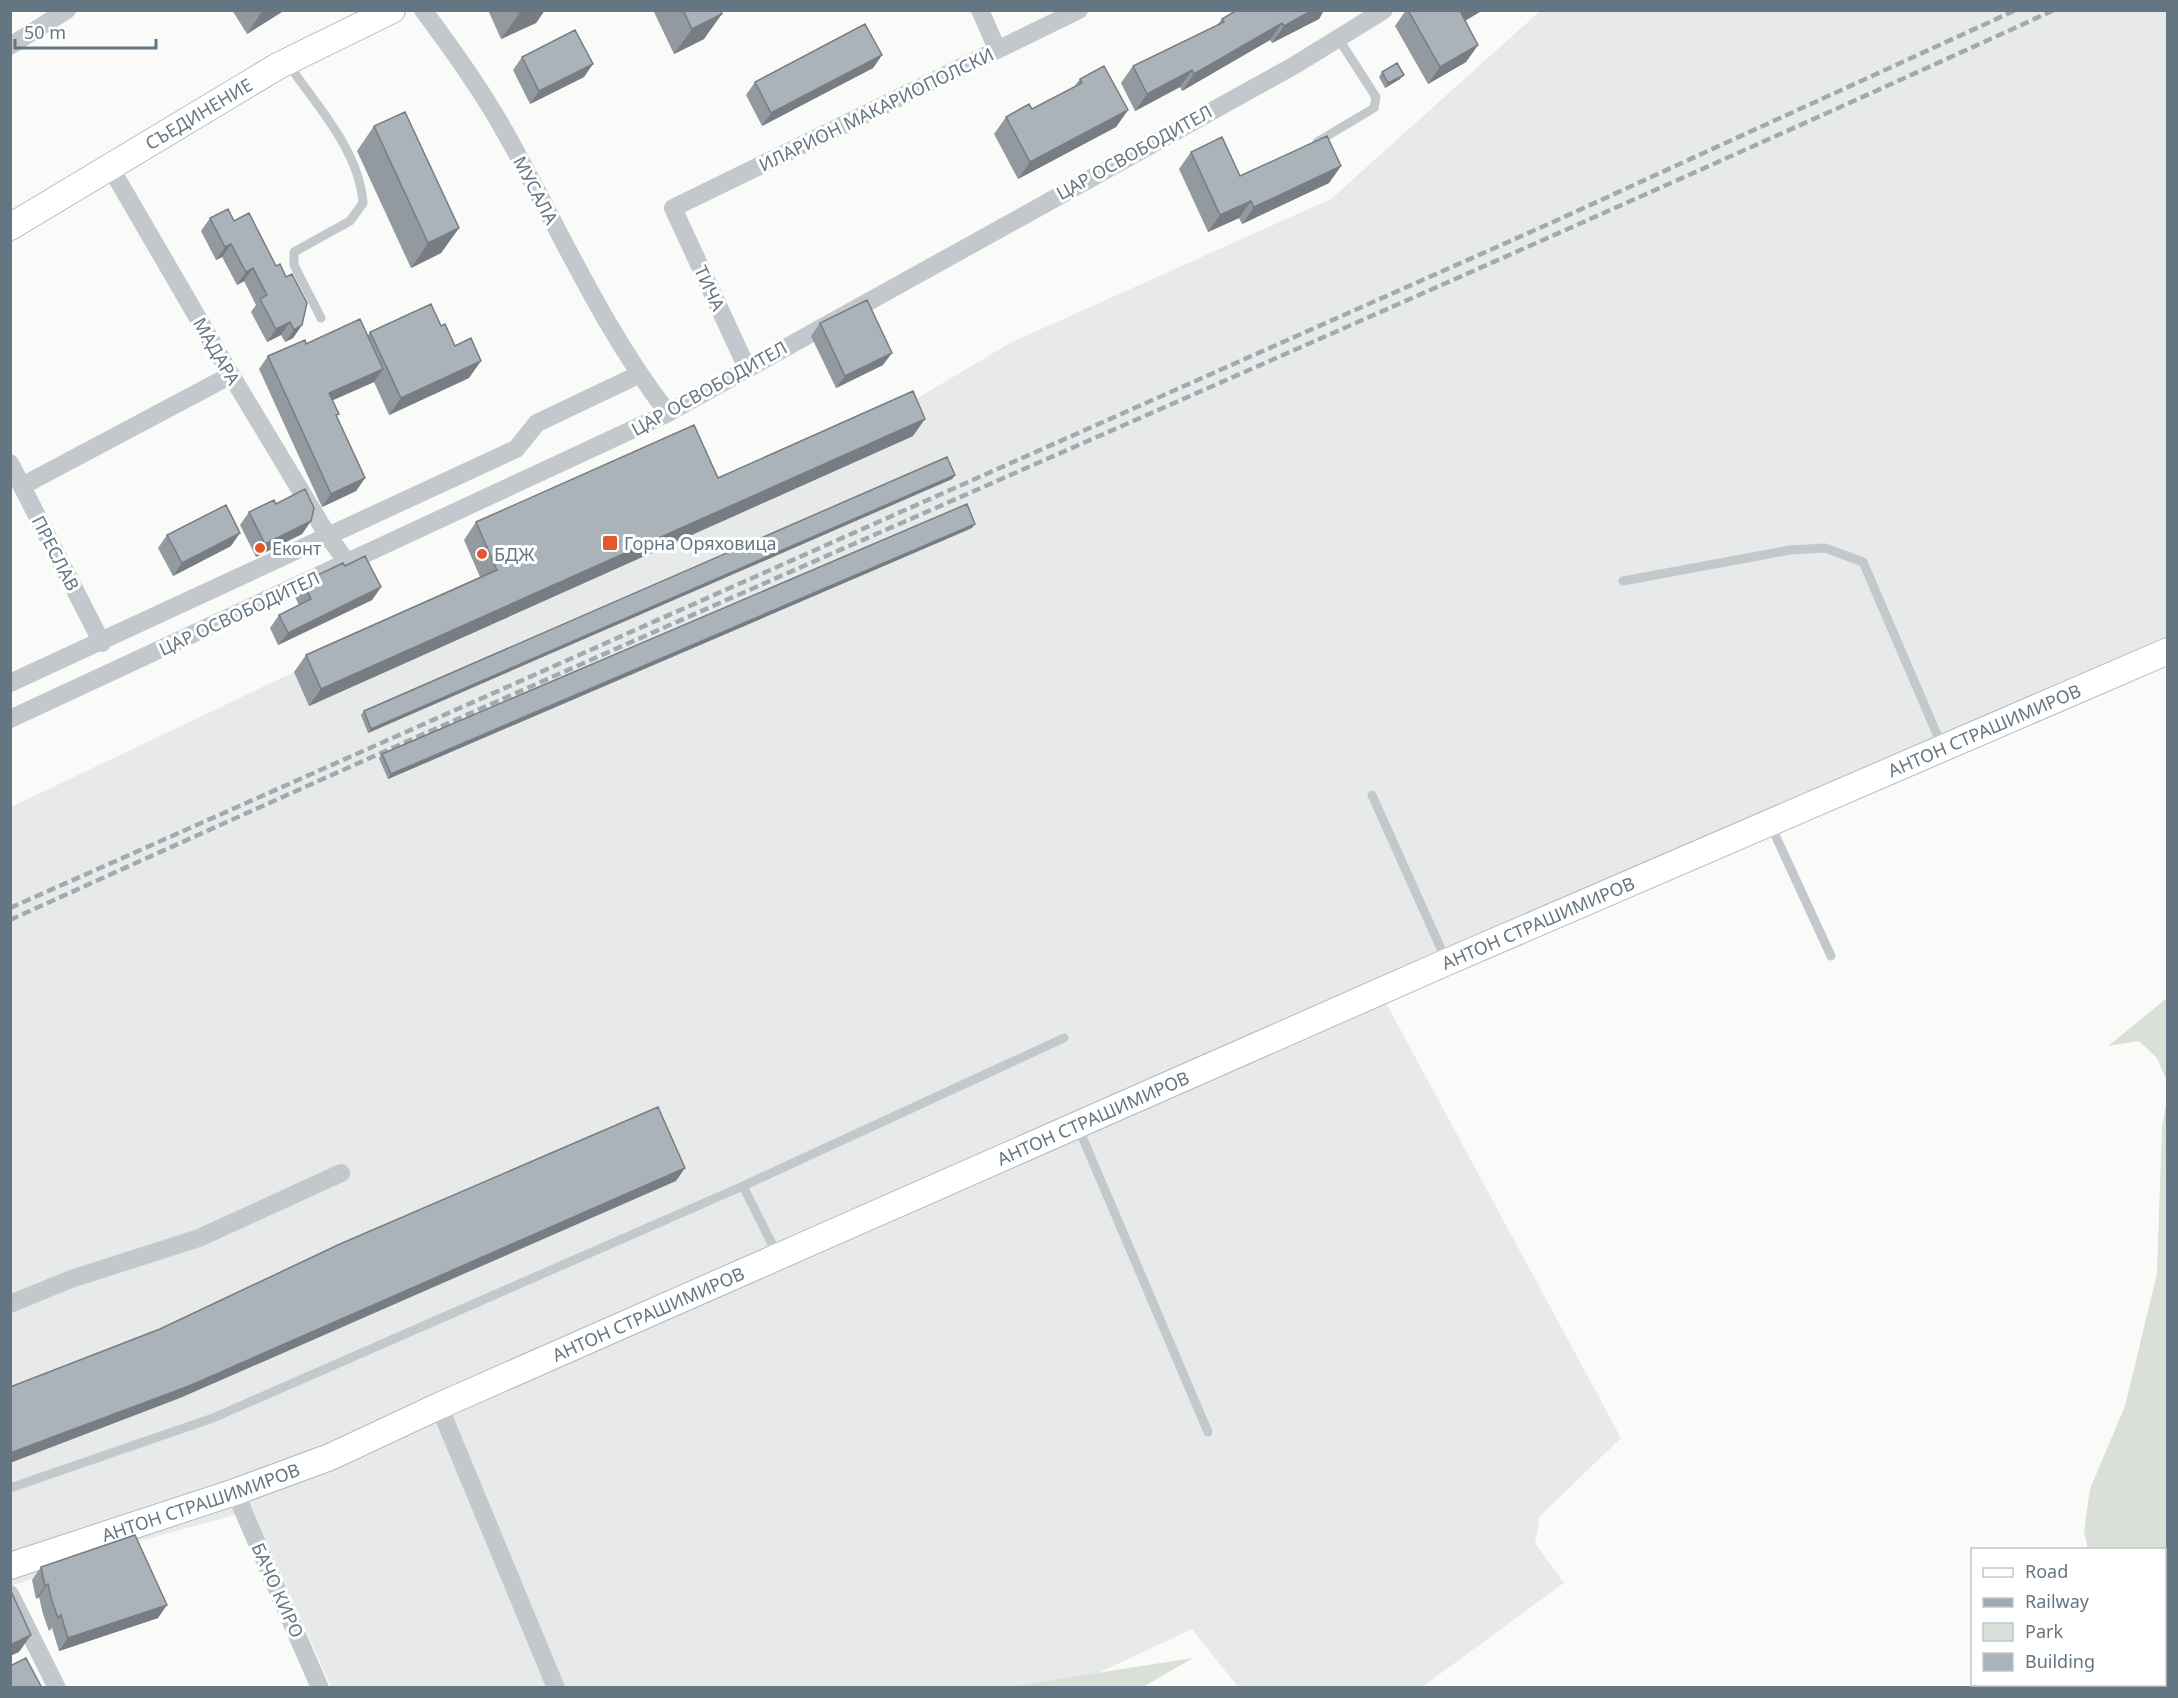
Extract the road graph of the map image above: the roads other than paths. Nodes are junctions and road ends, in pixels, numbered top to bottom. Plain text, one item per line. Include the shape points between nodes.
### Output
1 (67, 10) edge
2 (392, 10) edge
3 (423, 10) edge
4 (980, 10) edge
5 (1080, 10) edge
6 (1384, 10) edge
7 (1338, 38) junction
8 (10, 46) edge
9 (997, 49) junction
10 (287, 62) junction
11 (1306, 148) edge
12 (109, 165) junction
13 (673, 208) joint
14 (10, 226) edge
15 (321, 318) dead end
16 (747, 368) junction
17 (231, 375) junction
18 (638, 375) junction
19 (668, 413) junction
20 (516, 448) junction
21 (10, 463) edge
22 (530, 479) junction
23 (22, 486) junction
24 (327, 536) junction
25 (347, 562) junction
26 (1623, 581) dead end
27 (102, 643) junction
28 (2168, 651) edge
29 (10, 683) edge
30 (10, 719) edge
31 (1943, 748) junction
32 (1372, 795) dead end
33 (1769, 822) junction
34 (1831, 956) dead end
35 (1447, 962) junction
36 (1064, 1038) dead end
37 (1078, 1126) junction
38 (341, 1173) dead end
39 (743, 1186) junction
40 (778, 1256) junction
41 (10, 1304) edge
42 (439, 1406) junction
43 (1208, 1432) dead end
44 (10, 1488) edge
45 (236, 1492) junction
46 (10, 1566) edge
47 (10, 1594) edge
48 (57, 1688) edge
49 (320, 1688) edge
50 (556, 1688) edge

1 - 8 street
2 - 10 street, СЪЕДИНЕНИЕ
3 - 18 street, МУСАЛА via 462,62 505,132
4 - 9 street
5 - 9 street, ИЛАРИОН МАКАРИОПОЛСКИ
6 - 7 street, ЦАР ОСВОБОДИТЕЛ
7 - 11 lane via 1376,97 1374,108
7 - 16 street, ЦАР ОСВОБОДИТЕЛ
9 - 13 street, ИЛАРИОН МАКАРИОПОЛСКИ
10 - 12 street, СЪЕДИНЕНИЕ
10 - 15 lane via 335,131 361,186 363,203 350,221 294,252 294,265
12 - 14 street, СЪЕДИНЕНИЕ
12 - 17 street, МАДАРА
13 - 16 street, ТИЧА
16 - 19 street, ЦАР ОСВОБОДИТЕЛ
17 - 23 street
17 - 24 street, МАДАРА
18 - 19 street, МУСАЛА
18 - 20 street via 537,423
19 - 22 street, ЦАР ОСВОБОДИТЕЛ
20 - 22 street
20 - 24 street, ЦАР ОСВОБОДИТЕЛ
21 - 23 street, ПРЕСЛАВ
22 - 25 street, ЦАР ОСВОБОДИТЕЛ
23 - 27 street, ПРЕСЛАВ
24 - 25 street, МАДАРА
24 - 27 street, ЦАР ОСВОБОДИТЕЛ
25 - 30 street, ЦАР ОСВОБОДИТЕЛ
26 - 31 lane via 1790,550 1825,548 1863,562
27 - 29 street, ЦАР ОСВОБОДИТЕЛ
28 - 31 street, АНТОН СТРАШИМИРОВ
31 - 33 street, АНТОН СТРАШИМИРОВ
32 - 35 lane
33 - 34 lane
33 - 35 street, АНТОН СТРАШИМИРОВ
35 - 37 street, АНТОН СТРАШИМИРОВ
36 - 39 lane
37 - 40 street, АНТОН СТРАШИМИРОВ
37 - 43 lane
38 - 41 street via 199,1238
39 - 40 lane
39 - 44 lane via 213,1418
40 - 42 street, АНТОН СТРАШИМИРОВ
42 - 45 street, АНТОН СТРАШИМИРОВ via 330,1457
42 - 50 street
45 - 46 street, АНТОН СТРАШИМИРОВ
45 - 49 street, БАЧО КИРО
47 - 48 street

